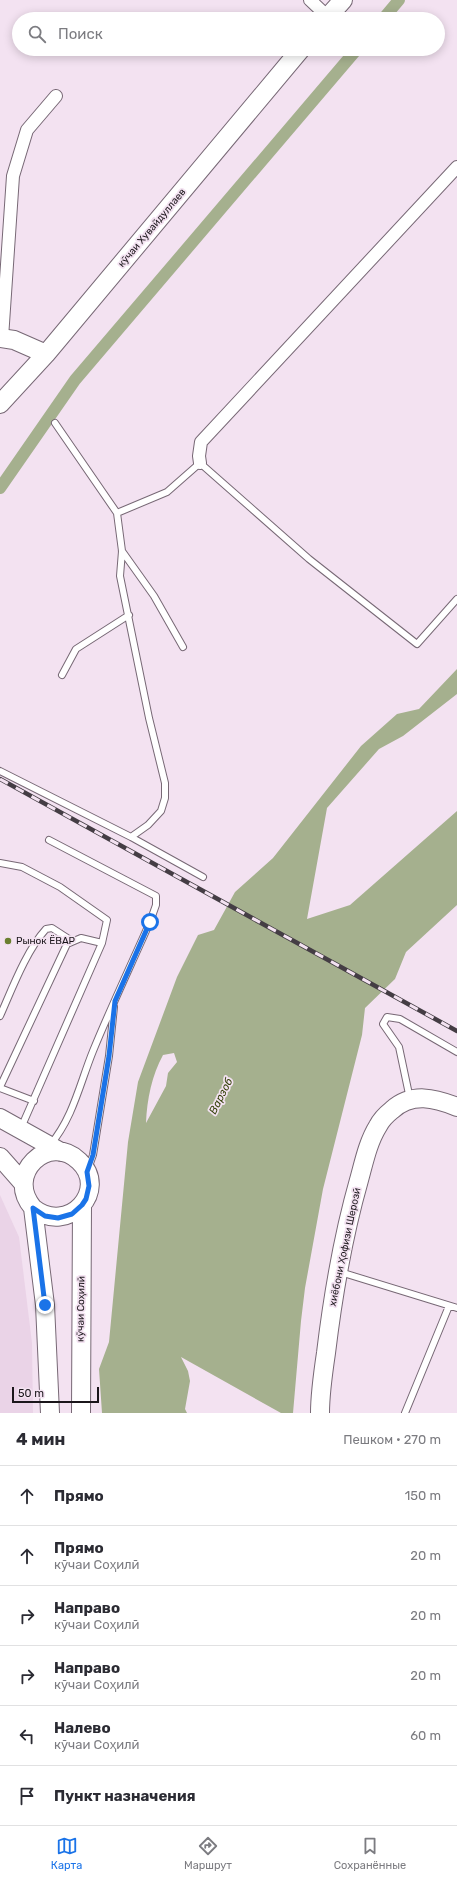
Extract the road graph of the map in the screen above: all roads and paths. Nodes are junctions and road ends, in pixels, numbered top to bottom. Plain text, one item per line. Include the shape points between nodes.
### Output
1 (310, 0) edge
2 (343, 0) edge
3 (321, 12) edge
4 (332, 12) edge
5 (295, 56) edge
6 (56, 96) dead end
7 (457, 167) edge
8 (1, 338) edge
9 (46, 354) junction
10 (0, 404) edge
11 (55, 423) dead end
12 (200, 463) junction
13 (117, 513) junction
14 (122, 551) junction
15 (457, 599) edge
16 (129, 615) junction
17 (183, 647) dead end
18 (62, 675) dead end
19 (0, 771) edge
20 (131, 837) junction
21 (49, 840) dead end
22 (0, 863) edge
23 (203, 877) dead end
24 (72, 941) junction
25 (102, 943) junction
26 (115, 1001) junction
27 (0, 1016) edge
28 (457, 1052) edge
29 (0, 1088) edge
30 (410, 1100) junction
31 (34, 1101) junction
32 (457, 1107) edge
33 (0, 1118) edge
34 (21, 1128) junction
35 (55, 1148) junction
36 (0, 1157) edge
37 (87, 1172) junction
38 (23, 1184) junction
39 (82, 1205) junction
40 (33, 1208) junction
41 (338, 1271) junction
42 (449, 1306) junction
43 (457, 1308) edge
44 (50, 1413) edge
45 (81, 1413) edge
46 (320, 1413) edge
47 (405, 1413) edge

1 - 3 street
2 - 4 street
5 - 9 street, кӯчаи Хувайдуллаев
6 - 8 street via 27,130 13,176
7 - 12 street via 201,442
8 - 9 street via 14,340
9 - 10 street, кӯчаи Хувайдуллаев
11 - 13 lane
12 - 13 lane via 166,492
12 - 15 lane via 309,559 417,644
13 - 14 lane
14 - 16 lane via 120,576
14 - 17 lane via 154,596
16 - 18 lane via 76,649
16 - 20 lane via 149,718 165,783 165,798 161,811 148,825
19 - 20 lane
20 - 23 lane
21 - 26 lane via 156,896 156,905 150,922
22 - 25 lane via 22,867 60,887 107,920
24 - 25 lane via 81,938
24 - 27 lane via 52,928 46,928 23,967
24 - 29 lane via 67,944
25 - 31 lane
26 - 35 lane
26 - 37 lane via 93,1155
28 - 30 lane via 400,1019 388,1016 383,1024 399,1048
29 - 31 lane
30 - 32 street, хиёбони Ҳофизи Шерозӣ via 420,1097 438,1099
30 - 41 street, хиёбони Ҳофизи Шерозӣ via 392,1110 378,1125 369,1145
31 - 34 lane
33 - 34 street
34 - 35 street
35 - 37 street via 74,1157
35 - 38 street via 35,1159 26,1170
36 - 38 street
37 - 39 street, кӯчаи Соҳилӣ via 89,1186
38 - 40 street via 25,1197
39 - 40 street via 72,1214 58,1218 45,1216
39 - 45 street, кӯчаи Соҳилӣ
40 - 44 street via 45,1305
41 - 42 lane
41 - 46 street, хиёбони Ҳофизи Шерозӣ via 328,1331
42 - 43 lane
42 - 47 lane

